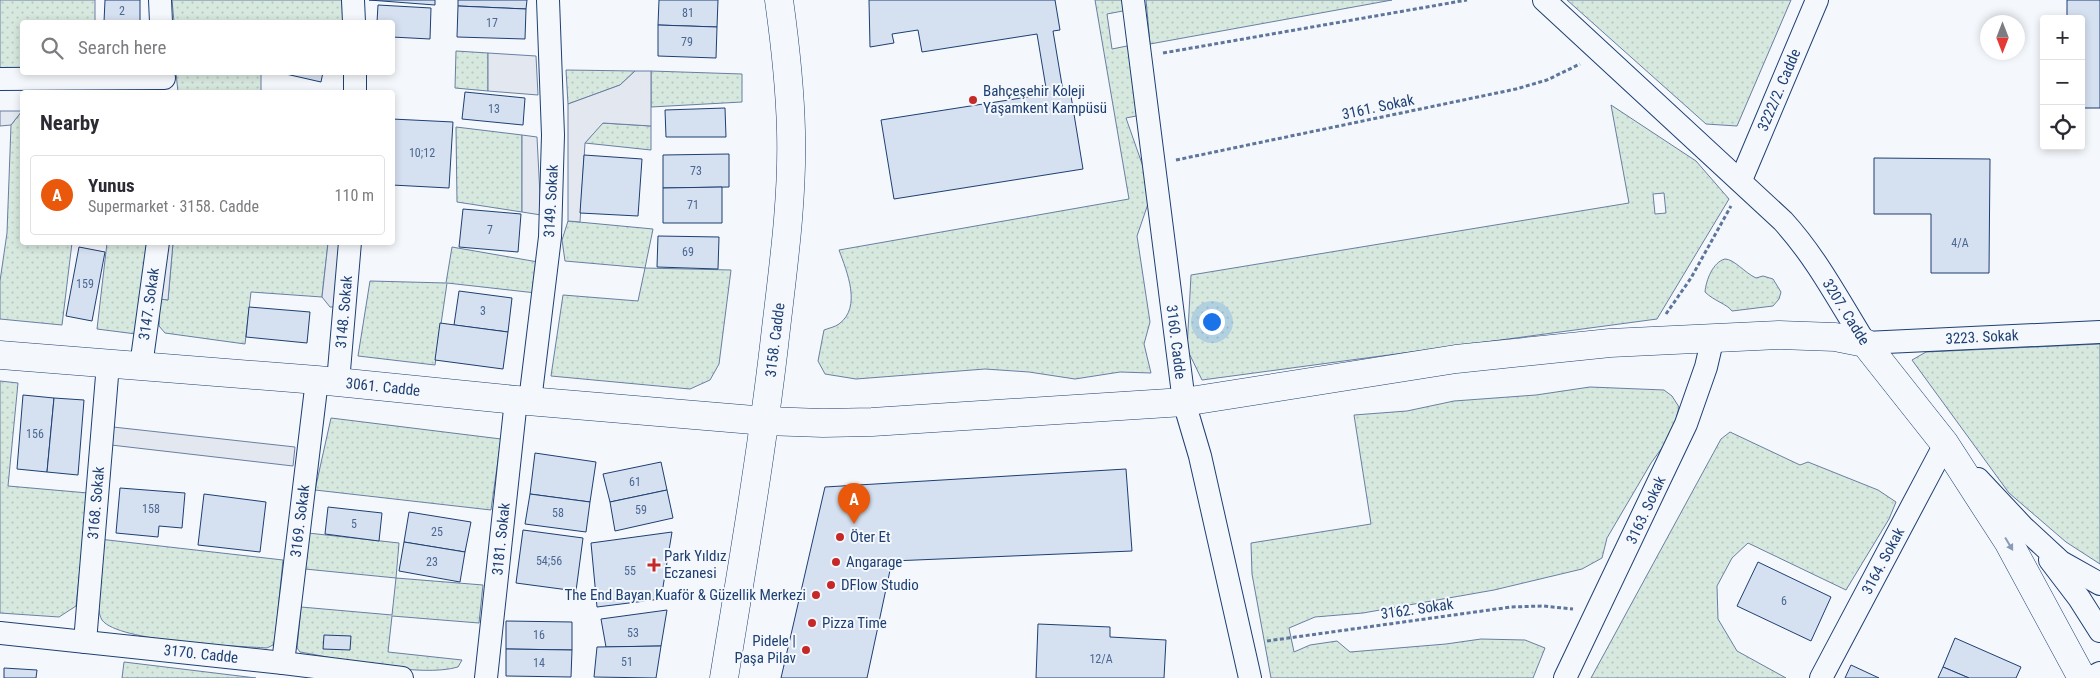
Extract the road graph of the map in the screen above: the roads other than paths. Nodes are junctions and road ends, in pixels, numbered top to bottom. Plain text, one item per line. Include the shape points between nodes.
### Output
1 (160, 0) edge
2 (353, 0) edge
3 (548, 0) edge
4 (779, 0) edge
5 (1133, 0) edge
6 (1544, 0) edge
7 (1817, 0) edge
8 (161, 20) edge
9 (354, 20) edge
10 (355, 75) edge
11 (0, 79) edge
12 (164, 81) edge
13 (355, 90) edge
14 (1741, 180) junction
15 (158, 245) edge
16 (350, 245) edge
17 (2100, 332) edge
18 (1713, 337) junction
19 (1865, 343) junction
20 (0, 355) edge
21 (108, 364) junction
22 (141, 366) junction
23 (328, 381) junction
24 (523, 400) junction
25 (1184, 402) junction
26 (765, 421) junction
27 (1944, 444) junction
28 (2023, 527) junction
29 (2100, 584) edge
30 (2100, 631) edge
31 (0, 633) edge
32 (85, 642) junction
33 (283, 663) junction
34 (2100, 673) edge
35 (402, 678) edge
36 (486, 678) edge
37 (724, 678) edge
38 (1250, 678) edge
39 (1566, 678) edge
40 (1821, 678) edge
41 (2082, 678) edge
42 (2090, 678) edge

1 - 8 street
2 - 9 street
3 - 24 street, 3149. Sokak via 553,135 550,228
4 - 26 street, 3158. Cadde via 789,87 790,176
5 - 25 street, 3160. Cadde
6 - 14 street, 3207. Cadde
7 - 14 street, 3222/2. Cadde
10 - 13 street
11 - 12 street
14 - 19 street, 3207. Cadde via 1801,241
15 - 22 street, 3147. Sokak
16 - 23 street, 3148. Sokak
17 - 19 street, 3223. Sokak
18 - 19 street, 3061. Cadde via 1806,335
18 - 25 street, 3061. Cadde via 1550,348 1456,359
18 - 39 street, 3163. Sokak via 1686,424
19 - 27 street, 3207. Cadde
20 - 21 street, 3061. Cadde
21 - 22 street, 3061. Cadde
21 - 32 street, 3168. Sokak
22 - 23 street, 3061. Cadde
23 - 24 street, 3061. Cadde
23 - 33 street, 3169. Sokak
24 - 26 street, 3061. Cadde
24 - 36 street, 3181. Sokak
25 - 26 street, 3061. Cadde via 872,422
25 - 38 street, 3160. Cadde via 1200,456
26 - 37 street, 3158. Cadde
27 - 28 street
27 - 40 street, 3164. Sokak
27 -> 41 street, 3207. Cadde via 2009,543
28 - 29 street via 2061,562
28 - 30 street via 2062,574
31 - 32 street, 3170. Cadde
32 - 33 street, 3170. Cadde
33 - 35 street, 3170. Cadde
34 - 42 street

